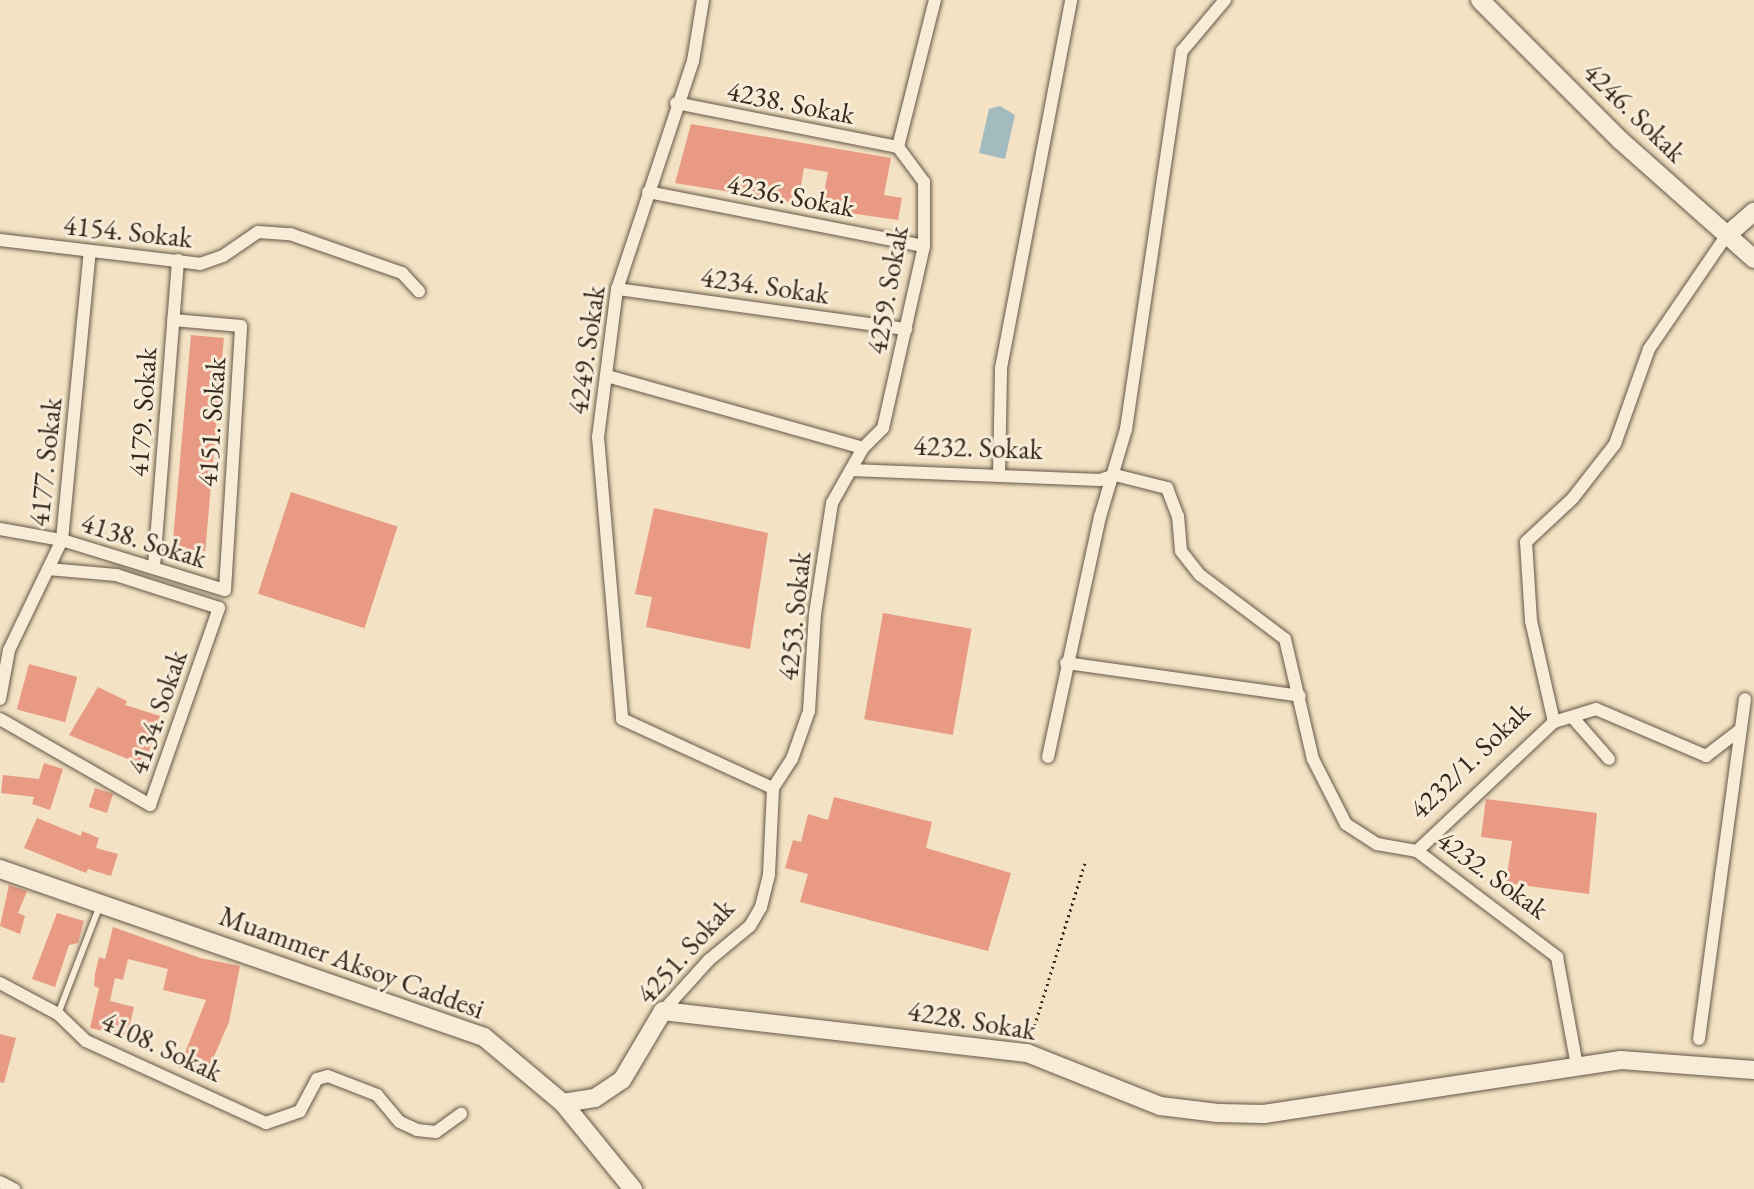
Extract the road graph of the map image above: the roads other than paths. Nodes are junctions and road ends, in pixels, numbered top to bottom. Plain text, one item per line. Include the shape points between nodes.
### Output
1 (703, 0) edge
2 (935, 0) edge
3 (1071, 0) edge
4 (1225, 0) edge
5 (1480, 0) edge
6 (676, 103) junction
7 (898, 147) junction
8 (648, 192) junction
9 (1754, 212) edge
10 (1726, 236) junction
11 (0, 240) edge
12 (924, 246) junction
13 (90, 251) junction
14 (1754, 259) edge
15 (178, 260) junction
16 (617, 289) junction
17 (419, 291) dead end
18 (173, 320) junction
19 (906, 329) junction
20 (607, 376) junction
21 (863, 448) junction
22 (851, 470) junction
23 (1115, 475) junction
24 (999, 476) junction
25 (0, 529) edge
26 (62, 540) junction
27 (154, 566) junction
28 (48, 569) junction
29 (225, 590) joint
30 (1066, 663) junction
31 (3, 664) edge
32 (1300, 696) junction
33 (0, 699) edge
34 (1745, 699) dead end
35 (0, 719) edge
36 (1574, 719) junction
37 (1554, 722) junction
38 (1741, 729) junction
39 (1048, 757) dead end
40 (1609, 759) dead end
41 (773, 788) junction
42 (1417, 851) junction
43 (0, 869) edge
44 (101, 903) junction
45 (0, 983) edge
46 (663, 1011) junction
47 (58, 1014) junction
48 (1699, 1039) dead end
49 (1577, 1066) junction
50 (1754, 1070) edge
51 (563, 1103) junction
52 (461, 1114) dead end
53 (0, 1182) edge
54 (14, 1189) edge
55 (633, 1189) edge

1 - 6 street, 4249. Sokak via 693,61
2 - 7 street
3 - 24 street via 1001,368
4 - 23 street via 1182,51
5 - 10 street, 4246. Sokak via 1620,140
6 - 7 street, 4238. Sokak
6 - 8 street, 4249. Sokak
7 - 12 street, 4259. Sokak via 924,182
8 - 12 street, 4236. Sokak
8 - 16 street, 4249. Sokak
9 - 10 street, 4232/1. Sokak
10 - 14 street, 4246. Sokak
10 - 37 street, 4232/1. Sokak via 1649,349 1615,444 1573,498 1526,542 1531,621
11 - 13 street, 4154. Sokak
12 - 19 street, 4259. Sokak
13 - 15 street, 4154. Sokak
13 - 26 street, 4177. Sokak
15 - 17 street, 4154. Sokak via 200,264 223,256 258,232 290,234 402,273
15 - 18 street, 4179. Sokak
16 - 19 street, 4234. Sokak
16 - 20 street, 4249. Sokak
18 - 27 street, 4179. Sokak
18 - 29 street, 4151. Sokak via 241,326
19 - 21 street, 4259. Sokak via 883,428
20 - 21 street
20 - 41 street, 4249. Sokak via 598,437 622,719
21 - 22 street, 4253. Sokak
22 - 24 street, 4232. Sokak
22 - 41 street, 4253. Sokak via 832,503 815,614 809,711 792,759
23 - 24 street, 4232. Sokak via 1100,480
23 - 30 street
23 - 32 street, 4232. Sokak via 1167,488 1178,516 1181,551 1200,575 1285,639
25 - 26 street, 4138. Sokak
26 - 27 street, 4138. Sokak
26 - 28 street, 4177. Sokak
27 - 29 street, 4138. Sokak
28 - 31 street, 4177. Sokak
28 - 35 street, 4134. Sokak via 116,575 219,608 150,805
30 - 32 street
30 - 39 street
31 - 33 street, 4177. Sokak
32 - 42 street, 4232. Sokak via 1313,759 1346,824 1377,844
34 - 38 street
36 - 37 street
36 - 38 street via 1596,709 1706,756
36 - 40 street
37 - 42 street, 4232/1. Sokak
38 - 48 street
41 - 46 street, 4251. Sokak via 769,874 761,907 750,926 709,960
42 - 49 street, 4232. Sokak via 1557,957
43 - 44 street, Muammer Aksoy Caddesi
44 - 47 lane
44 - 51 street, Muammer Aksoy Caddesi via 484,1037
45 - 47 street, 4108. Sokak
46 - 49 street, 4228. Sokak via 1027,1053 1160,1106 1264,1114
46 - 51 street, 4251. Sokak via 622,1080 595,1098
47 - 52 street, 4108. Sokak via 86,1041 266,1123 300,1111 317,1079 328,1076 377,1095 400,1122 417,1130 436,1132
49 - 50 street via 1621,1060
51 - 55 street, Muammer Aksoy Caddesi
53 - 54 street

